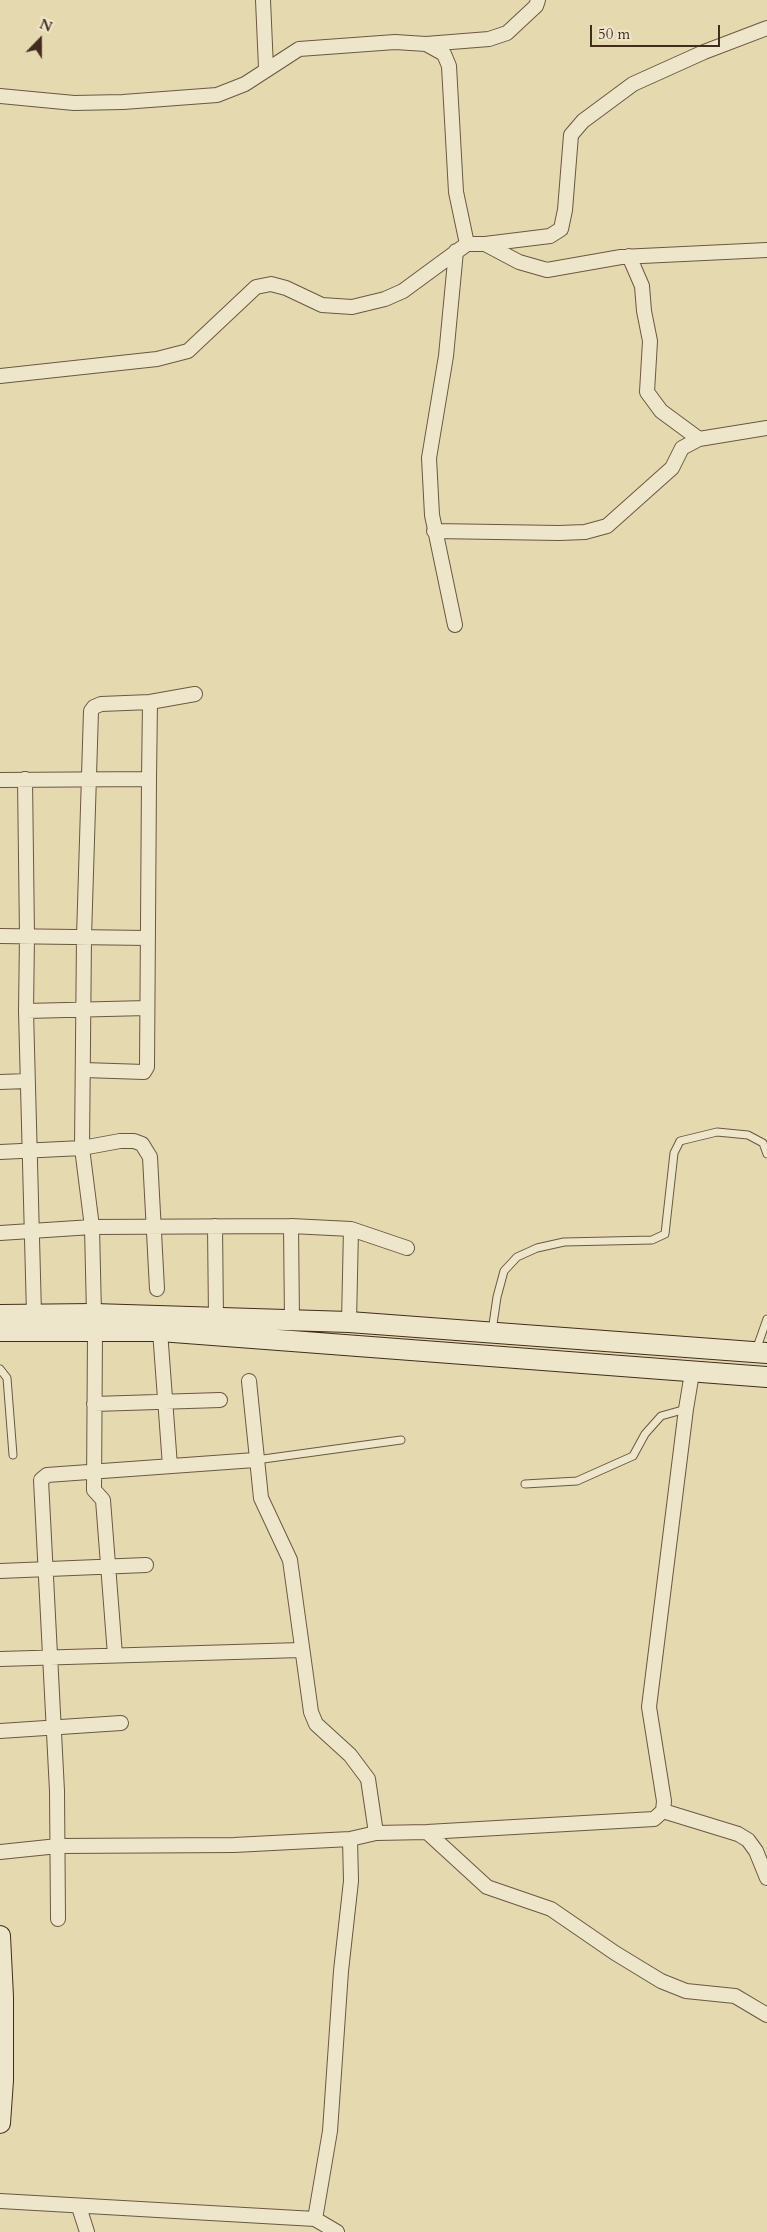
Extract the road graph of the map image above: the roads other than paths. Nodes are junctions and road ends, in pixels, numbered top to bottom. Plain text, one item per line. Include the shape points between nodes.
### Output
1 (263, 0) edge
2 (538, 0) edge
3 (767, 28) edge
4 (426, 44) junction
5 (266, 68) junction
6 (0, 96) edge
7 (485, 244) junction
8 (462, 248) junction
9 (767, 250) edge
10 (629, 256) junction
11 (0, 376) edge
12 (767, 428) edge
13 (699, 439) junction
14 (434, 531) junction
15 (455, 625) dead end
16 (195, 694) dead end
17 (150, 702) junction
18 (25, 779) junction
19 (149, 779) junction
20 (0, 780) edge
21 (90, 780) junction
22 (0, 936) edge
23 (27, 936) junction
24 (84, 937) junction
25 (148, 938) junction
26 (147, 1008) junction
27 (84, 1010) junction
28 (26, 1011) junction
29 (84, 1070) junction
30 (27, 1081) junction
31 (0, 1082) edge
32 (82, 1148) junction
33 (28, 1150) junction
34 (0, 1152) edge
35 (767, 1154) edge
36 (153, 1226) junction
37 (215, 1226) junction
38 (291, 1226) junction
39 (92, 1227) junction
40 (351, 1229) junction
41 (32, 1231) junction
42 (0, 1233) edge
43 (406, 1248) dead end
44 (157, 1289) dead end
45 (34, 1314) junction
46 (0, 1315) edge
47 (216, 1318) junction
48 (767, 1319) edge
49 (292, 1320) junction
50 (95, 1322) junction
51 (349, 1322) junction
52 (0, 1331) edge
53 (160, 1331) junction
54 (492, 1332) junction
55 (761, 1352) edge
56 (0, 1369) edge
57 (692, 1373) junction
58 (767, 1377) edge
59 (249, 1381) dead end
60 (220, 1400) dead end
61 (94, 1404) junction
62 (165, 1404) junction
63 (686, 1409) junction
64 (401, 1440) dead end
65 (13, 1455) dead end
66 (255, 1460) junction
67 (170, 1466) junction
68 (94, 1471) junction
69 (525, 1484) dead end
70 (146, 1565) dead end
71 (108, 1567) junction
72 (46, 1569) junction
73 (0, 1571) edge
74 (301, 1650) junction
75 (115, 1655) junction
76 (0, 1659) edge
77 (51, 1659) junction
78 (121, 1724) dead end
79 (53, 1727) junction
80 (0, 1731) edge
81 (663, 1811) junction
82 (427, 1832) junction
83 (376, 1833) junction
84 (350, 1839) junction
85 (58, 1846) junction
86 (0, 1852) edge
87 (767, 1878) edge
88 (58, 1919) dead end
89 (0, 1936) edge
90 (767, 2015) edge
91 (0, 2123) edge
92 (0, 2201) edge
93 (79, 2207) junction
94 (315, 2219) junction
95 (87, 2232) edge
96 (337, 2232) edge

1 - 5 street
2 - 4 street via 536,6 507,33 489,38
3 - 7 street via 632,84 583,121 571,135 561,229 550,236
4 - 5 street via 395,42 299,49
4 - 8 street via 444,54 449,66
5 - 6 street via 245,84 217,95 194,98 74,103
7 - 8 street
7 - 10 street via 519,262 547,270
8 - 11 street via 403,291 385,299 352,306 322,305 286,288 271,284 256,287 188,351 157,359
8 - 14 street via 429,458
9 - 10 street
10 - 13 street via 642,286 650,341 647,392 660,411
12 - 13 street
13 - 14 street via 682,448 672,468 607,526 585,532 559,533
14 - 15 street
16 - 17 street
17 - 19 street
17 - 21 street via 94,707 91,711
18 - 20 street
18 - 21 street
18 - 23 street
19 - 21 street
19 - 25 street
21 - 24 street
22 - 23 street
23 - 24 street
23 - 28 street
24 - 25 street
24 - 27 street
25 - 26 street
26 - 27 street
26 - 29 street via 147,1067 144,1072
27 - 28 street
27 - 29 street
28 - 30 street
29 - 32 street
30 - 31 street
30 - 33 street
32 - 33 street
32 - 36 street via 120,1141 142,1144 150,1158
32 - 39 street
33 - 34 street
33 - 41 street
35 - 54 lane via 763,1143 748,1135 717,1132 680,1142 674,1153 664,1234 652,1240 564,1242 517,1256 504,1271
36 - 37 street
36 - 39 street
36 - 44 street
37 - 38 street
37 - 47 street
38 - 40 street
38 - 49 street
39 - 41 street
39 - 50 street
40 - 43 street
40 - 51 street
41 - 42 street
41 - 45 street
45 - 46 street
45 - 50 street
47 - 49 street
47 - 50 street
48 - 55 lane
49 - 51 street
50 - 52 street
50 - 53 street
50 - 61 street
51 - 54 street
53 - 57 street
53 - 62 street
54 - 55 street
56 - 65 lane via 7,1378
57 - 58 street
57 - 63 street
59 - 66 street
60 - 62 street
61 - 62 street
61 - 68 street
62 - 67 street
63 - 69 lane via 661,1416 645,1434 633,1456 577,1481
63 - 81 street via 649,1707
64 - 66 lane
66 - 67 street
66 - 74 street via 265,1510 290,1560
67 - 68 street
68 - 71 street via 94,1490 103,1500
68 - 72 street via 47,1475 41,1480
70 - 71 street
71 - 72 street
71 - 75 street
72 - 73 street
72 - 77 street
74 - 75 street
74 - 83 street via 310,1712 316,1724 350,1755 368,1779
75 - 77 street
76 - 77 street
77 - 79 street
78 - 79 street
79 - 80 street
79 - 85 street
81 - 82 street via 654,1819
81 - 87 street via 748,1840
82 - 83 street
82 - 90 street via 487,1887 551,1909 615,1954 661,1980 686,1991 735,1996
83 - 84 street
84 - 85 street via 234,1845
84 - 94 street via 351,1881 330,2130
85 - 86 street
85 - 88 street
89 - 91 street via 3,2025
92 - 93 street
93 - 94 street
93 - 95 street
94 - 96 street

